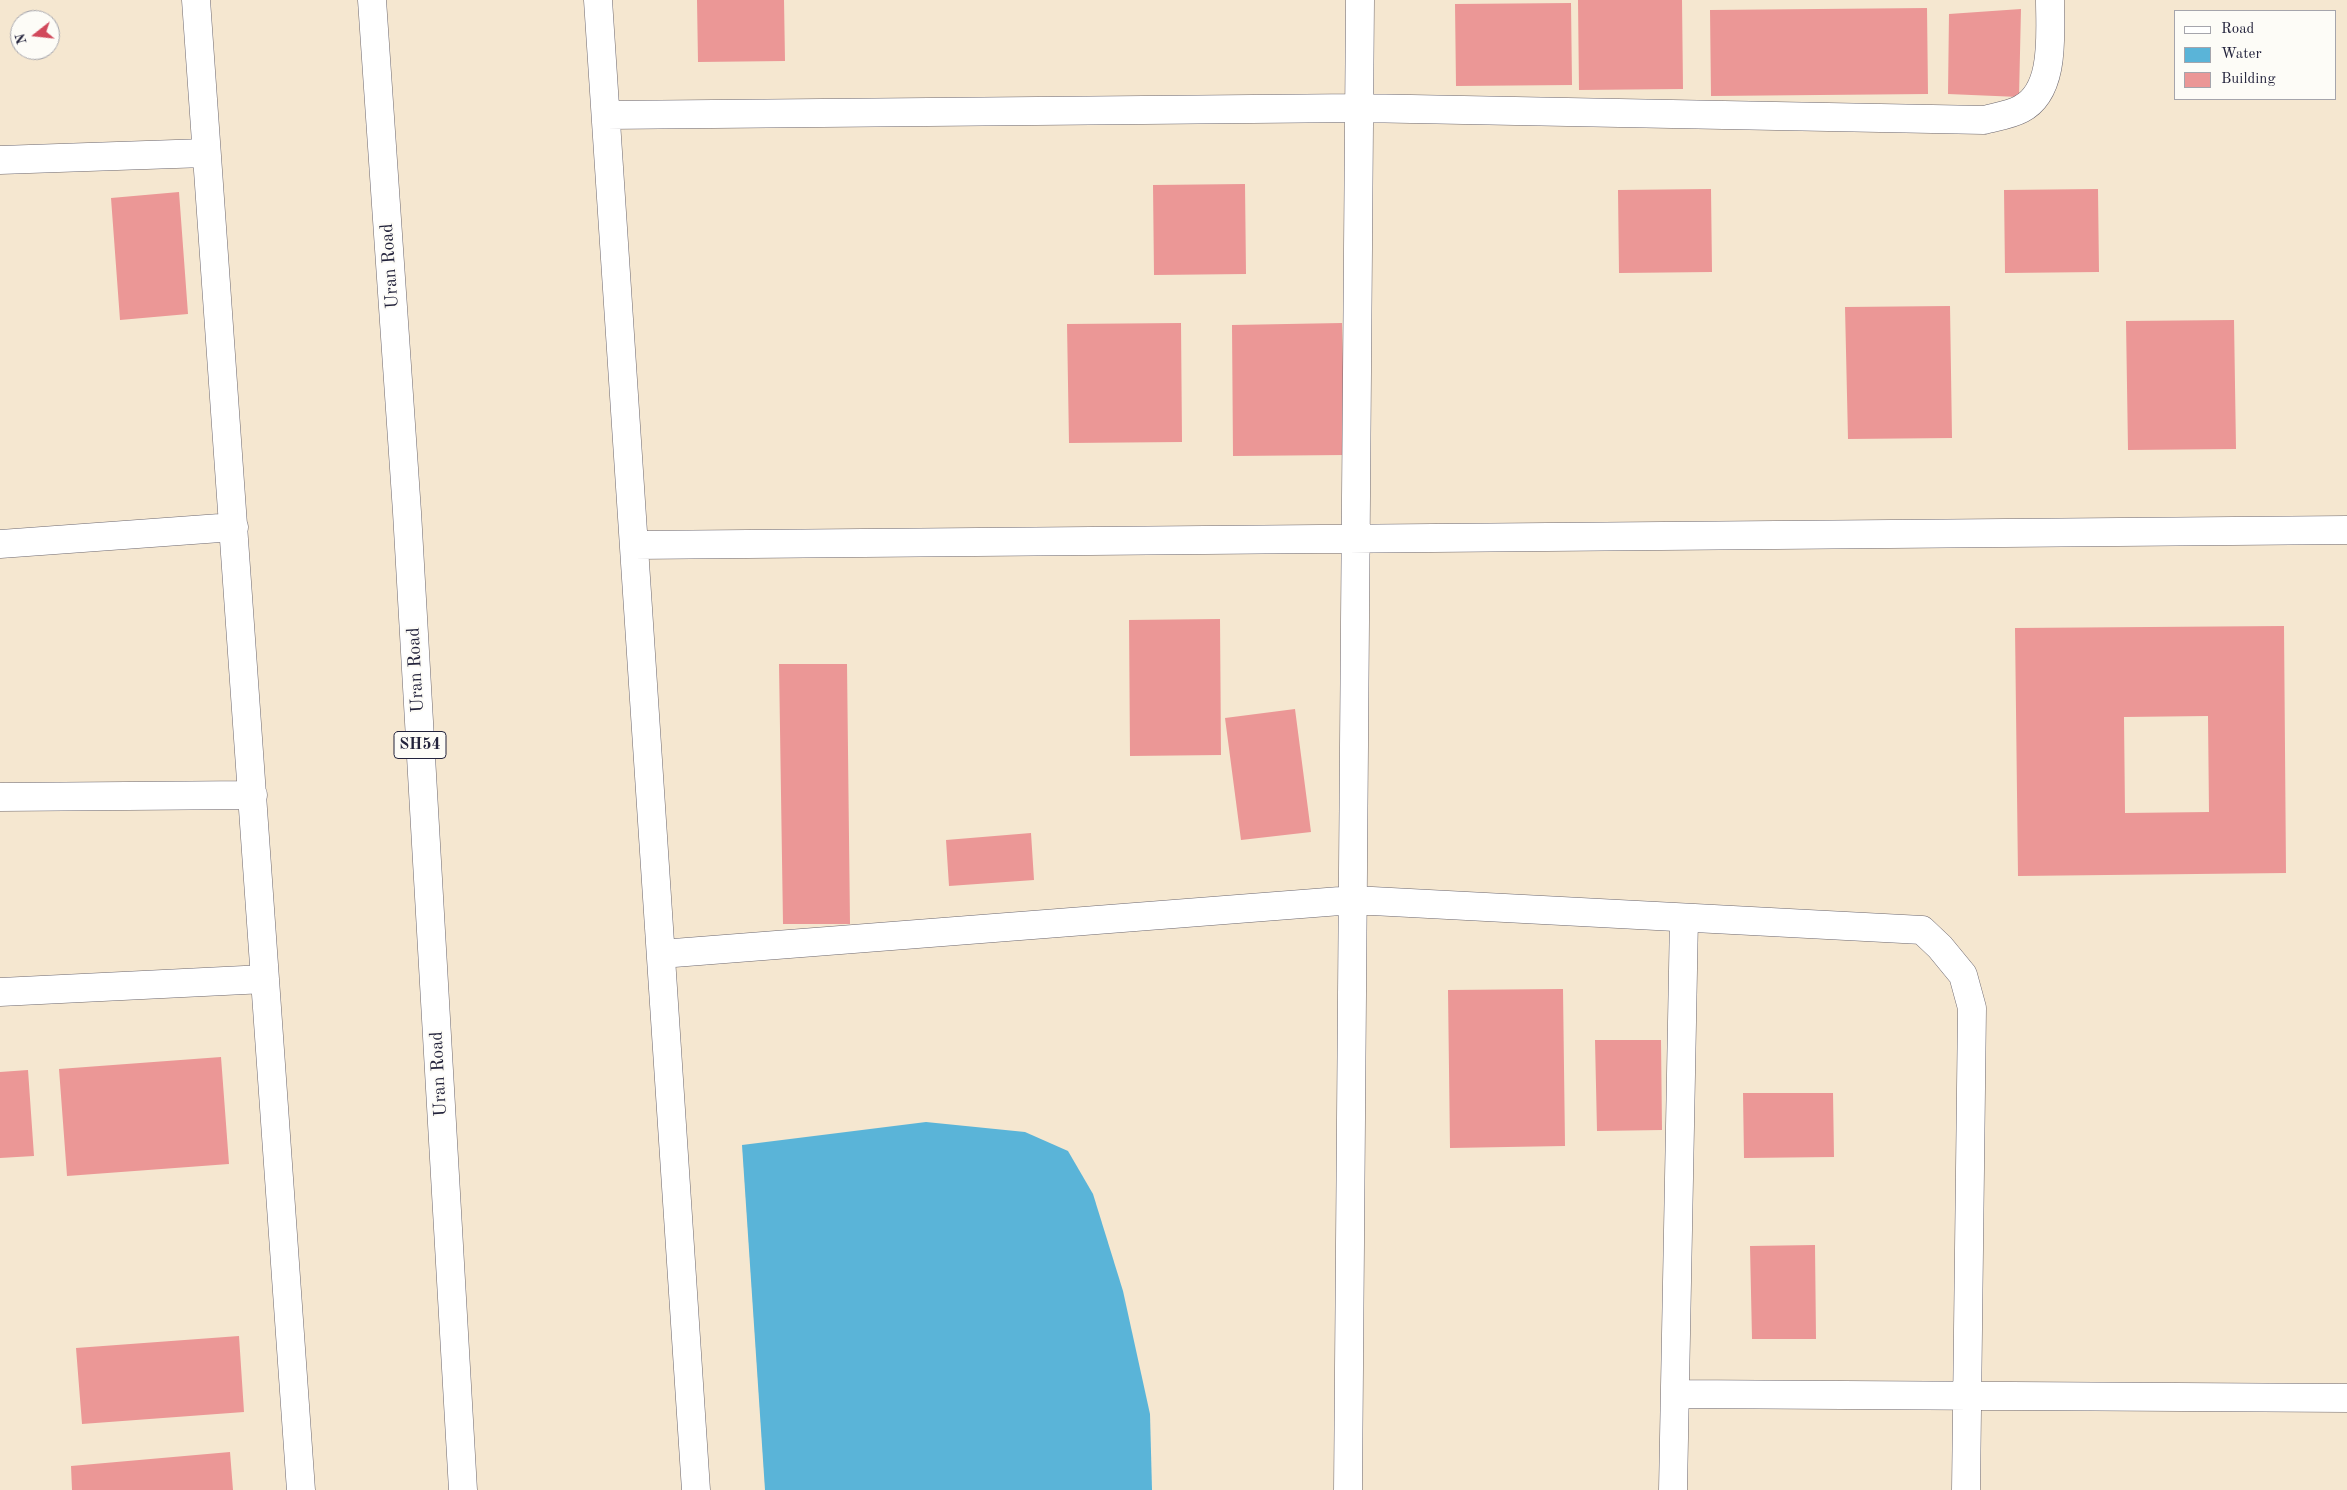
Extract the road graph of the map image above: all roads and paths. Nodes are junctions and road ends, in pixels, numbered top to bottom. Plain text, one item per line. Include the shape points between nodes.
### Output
1 (196, 0) edge
2 (372, 0) edge
3 (598, 0) edge
4 (1360, 0) edge
5 (2050, 0) edge
6 (1359, 108) junction
7 (606, 115) junction
8 (205, 153) junction
9 (0, 160) edge
10 (234, 527) junction
11 (2347, 530) edge
12 (1356, 539) junction
13 (0, 544) edge
14 (634, 545) junction
15 (253, 795) junction
16 (0, 797) edge
17 (1353, 900) junction
18 (1684, 918) junction
19 (661, 954) junction
20 (265, 978) junction
21 (0, 992) edge
22 (1675, 1394) junction
23 (1967, 1396) junction
24 (2347, 1398) edge
25 (301, 1490) edge
26 (463, 1490) edge
27 (696, 1490) edge
28 (1348, 1490) edge
29 (1673, 1490) edge
30 (1966, 1490) edge

1 - 8 street
2 - 26 street, Uran Road / SH54 via 408,522
3 - 7 street
4 - 6 street
5 - 6 street via 2050,54 2041,89 2022,109 1984,120
6 - 7 street
6 - 12 street
7 - 14 street
8 - 9 street
8 - 10 street
10 - 13 street
10 - 15 street
11 - 12 street
12 - 14 street
12 - 17 street
14 - 19 street
15 - 16 street
15 - 20 street
17 - 18 street
17 - 19 street
17 - 28 street
18 - 22 street
18 - 23 street via 1922,930 1963,975 1972,1008
19 - 27 street
20 - 21 street
20 - 25 street
22 - 23 street
22 - 29 street
23 - 24 street
23 - 30 street

